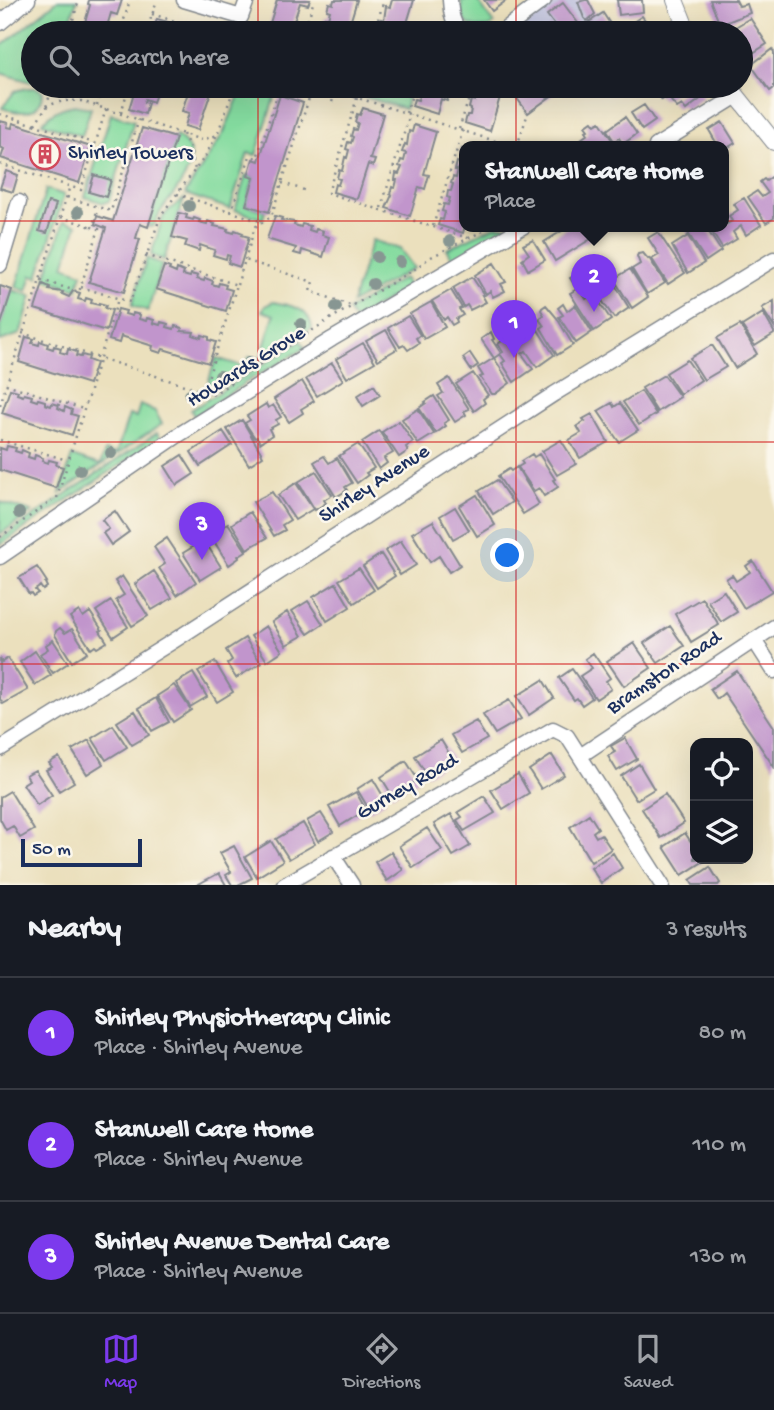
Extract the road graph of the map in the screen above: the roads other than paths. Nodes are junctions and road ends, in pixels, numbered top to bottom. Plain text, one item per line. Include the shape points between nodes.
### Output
1 (28, 0) edge
2 (184, 0) edge
3 (247, 0) edge
4 (450, 0) edge
5 (544, 0) edge
6 (675, 0) edge
7 (453, 21) edge
8 (516, 21) edge
9 (683, 21) edge
10 (0, 23) edge
11 (723, 98) edge
12 (739, 98) edge
13 (663, 141) edge
14 (774, 142) edge
15 (19, 202) dead end
16 (514, 232) edge
17 (774, 260) edge
18 (0, 265) edge
19 (0, 557) edge
20 (774, 627) edge
21 (754, 640) junction
22 (774, 671) edge
23 (0, 749) edge
24 (580, 756) junction
25 (333, 856) junction
26 (284, 885) edge
27 (352, 885) edge
28 (663, 885) edge

1 - 10 street
2 - 3 street via 241,18
4 - 7 street
5 - 8 street
6 - 9 street
11 - 13 street
12 - 14 street
15 - 18 street
16 - 19 street, Howards Grove via 180,434
17 - 23 street, Shirley Avenue via 554,394
20 - 21 street, Bramston Road
21 - 22 street
21 - 24 street, Bramston Road
24 - 25 street, Gurney Road via 567,736 553,729
24 - 28 street
25 - 26 street, Gurney Road
25 - 27 street

